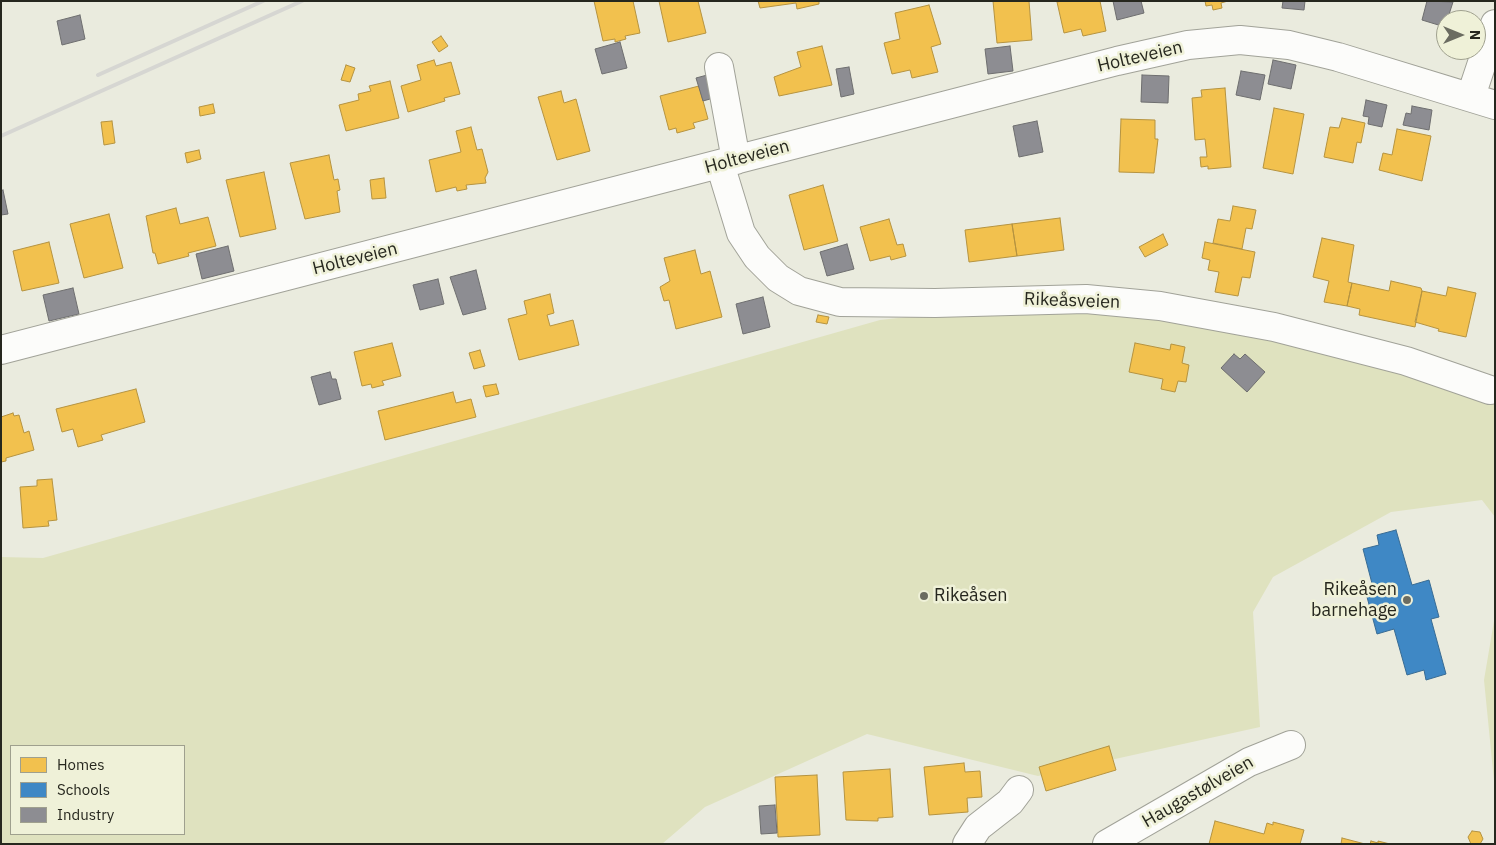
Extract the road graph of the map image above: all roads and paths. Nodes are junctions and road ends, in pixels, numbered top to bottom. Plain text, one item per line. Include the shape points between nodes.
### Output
1 (1495, 24) edge
2 (719, 67) dead end
3 (1483, 100) edge
4 (728, 162) junction
5 (1, 350) edge
6 (1490, 390) dead end
7 (1292, 745) dead end
8 (1019, 790) dead end
9 (967, 844) edge
10 (1107, 844) edge

1 - 3 street
2 - 4 street, Rikeåsveien
3 - 4 street, Holteveien via 1289,45 1240,40 1188,45
4 - 5 street, Holteveien
4 - 6 street, Rikeåsveien via 741,233 756,257 778,278 799,291 840,302 1086,299 1160,306 1274,327 1406,361
7 - 10 street, Haugastølveien via 1226,774
8 - 9 street via 1010,802 978,828

